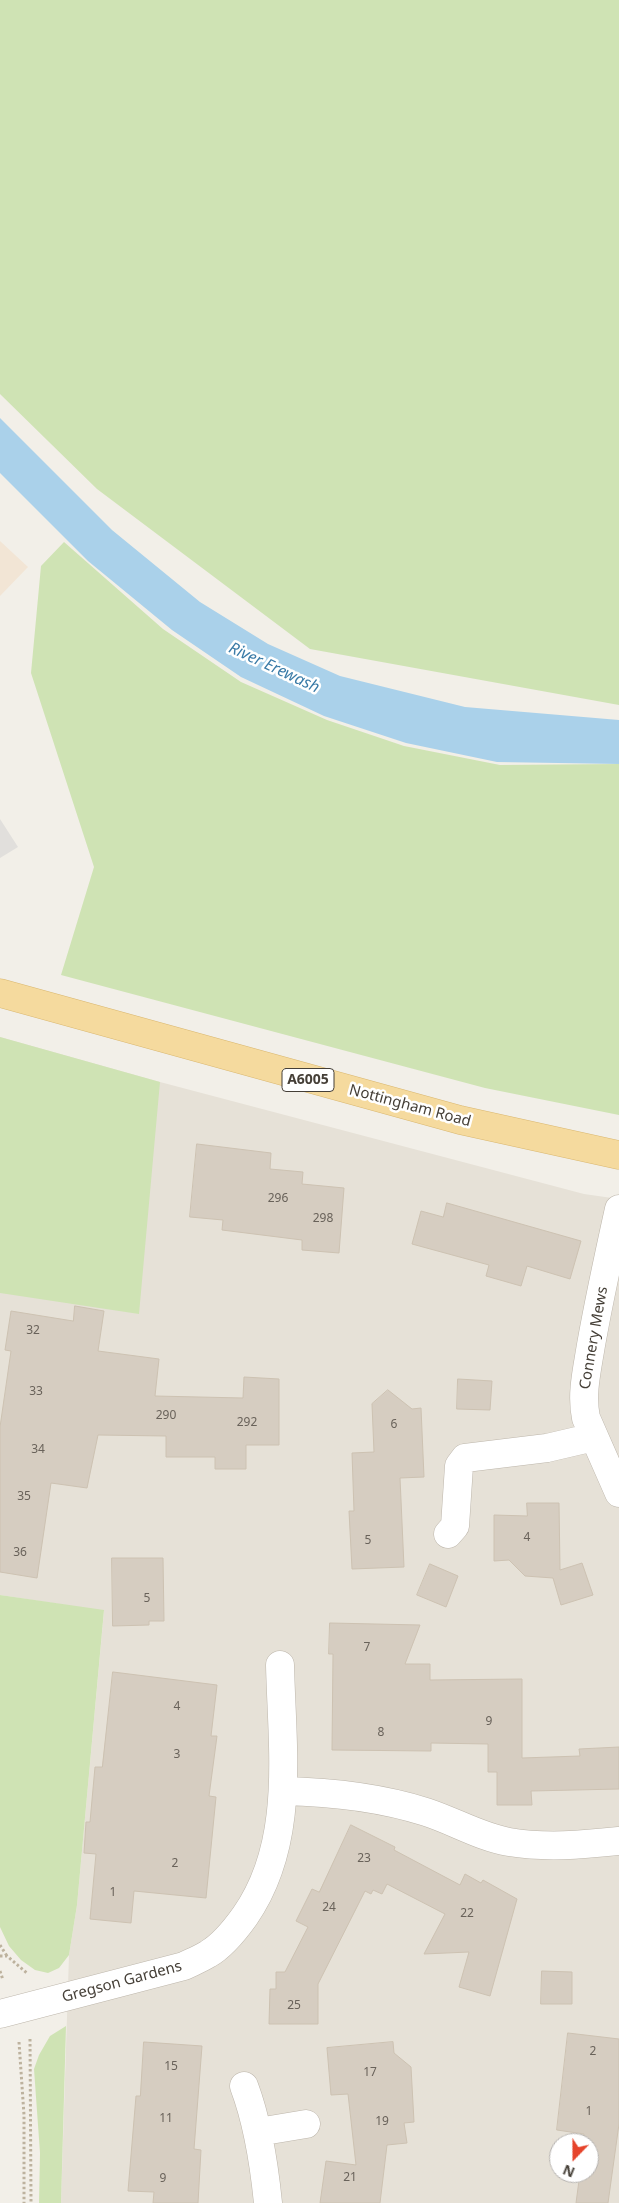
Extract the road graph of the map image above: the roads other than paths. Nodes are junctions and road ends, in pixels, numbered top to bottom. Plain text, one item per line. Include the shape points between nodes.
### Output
1 (0, 993) edge
2 (619, 1155) edge
3 (619, 1209) edge
4 (594, 1437) junction
5 (619, 1493) edge
6 (448, 1534) dead end
7 (280, 1665) dead end
8 (283, 1791) junction
9 (619, 1841) edge
10 (16, 2018) edge
11 (244, 2086) dead end
12 (306, 2124) dead end
13 (258, 2132) junction
14 (268, 2203) edge

1 - 2 main road, Nottingham Road / A6005 via 442,1115
3 - 4 street, Connery Mews via 584,1387 583,1407
4 - 5 street, Connery Mews
4 - 6 street via 547,1448 465,1458 458,1472 455,1526
7 - 8 street, Gregson Gardens
8 - 9 street via 338,1793 387,1802 427,1812 507,1842 542,1846
8 - 10 street, Gregson Gardens via 271,1868 236,1929 209,1954 184,1966
11 - 13 street
12 - 13 street
13 - 14 street

